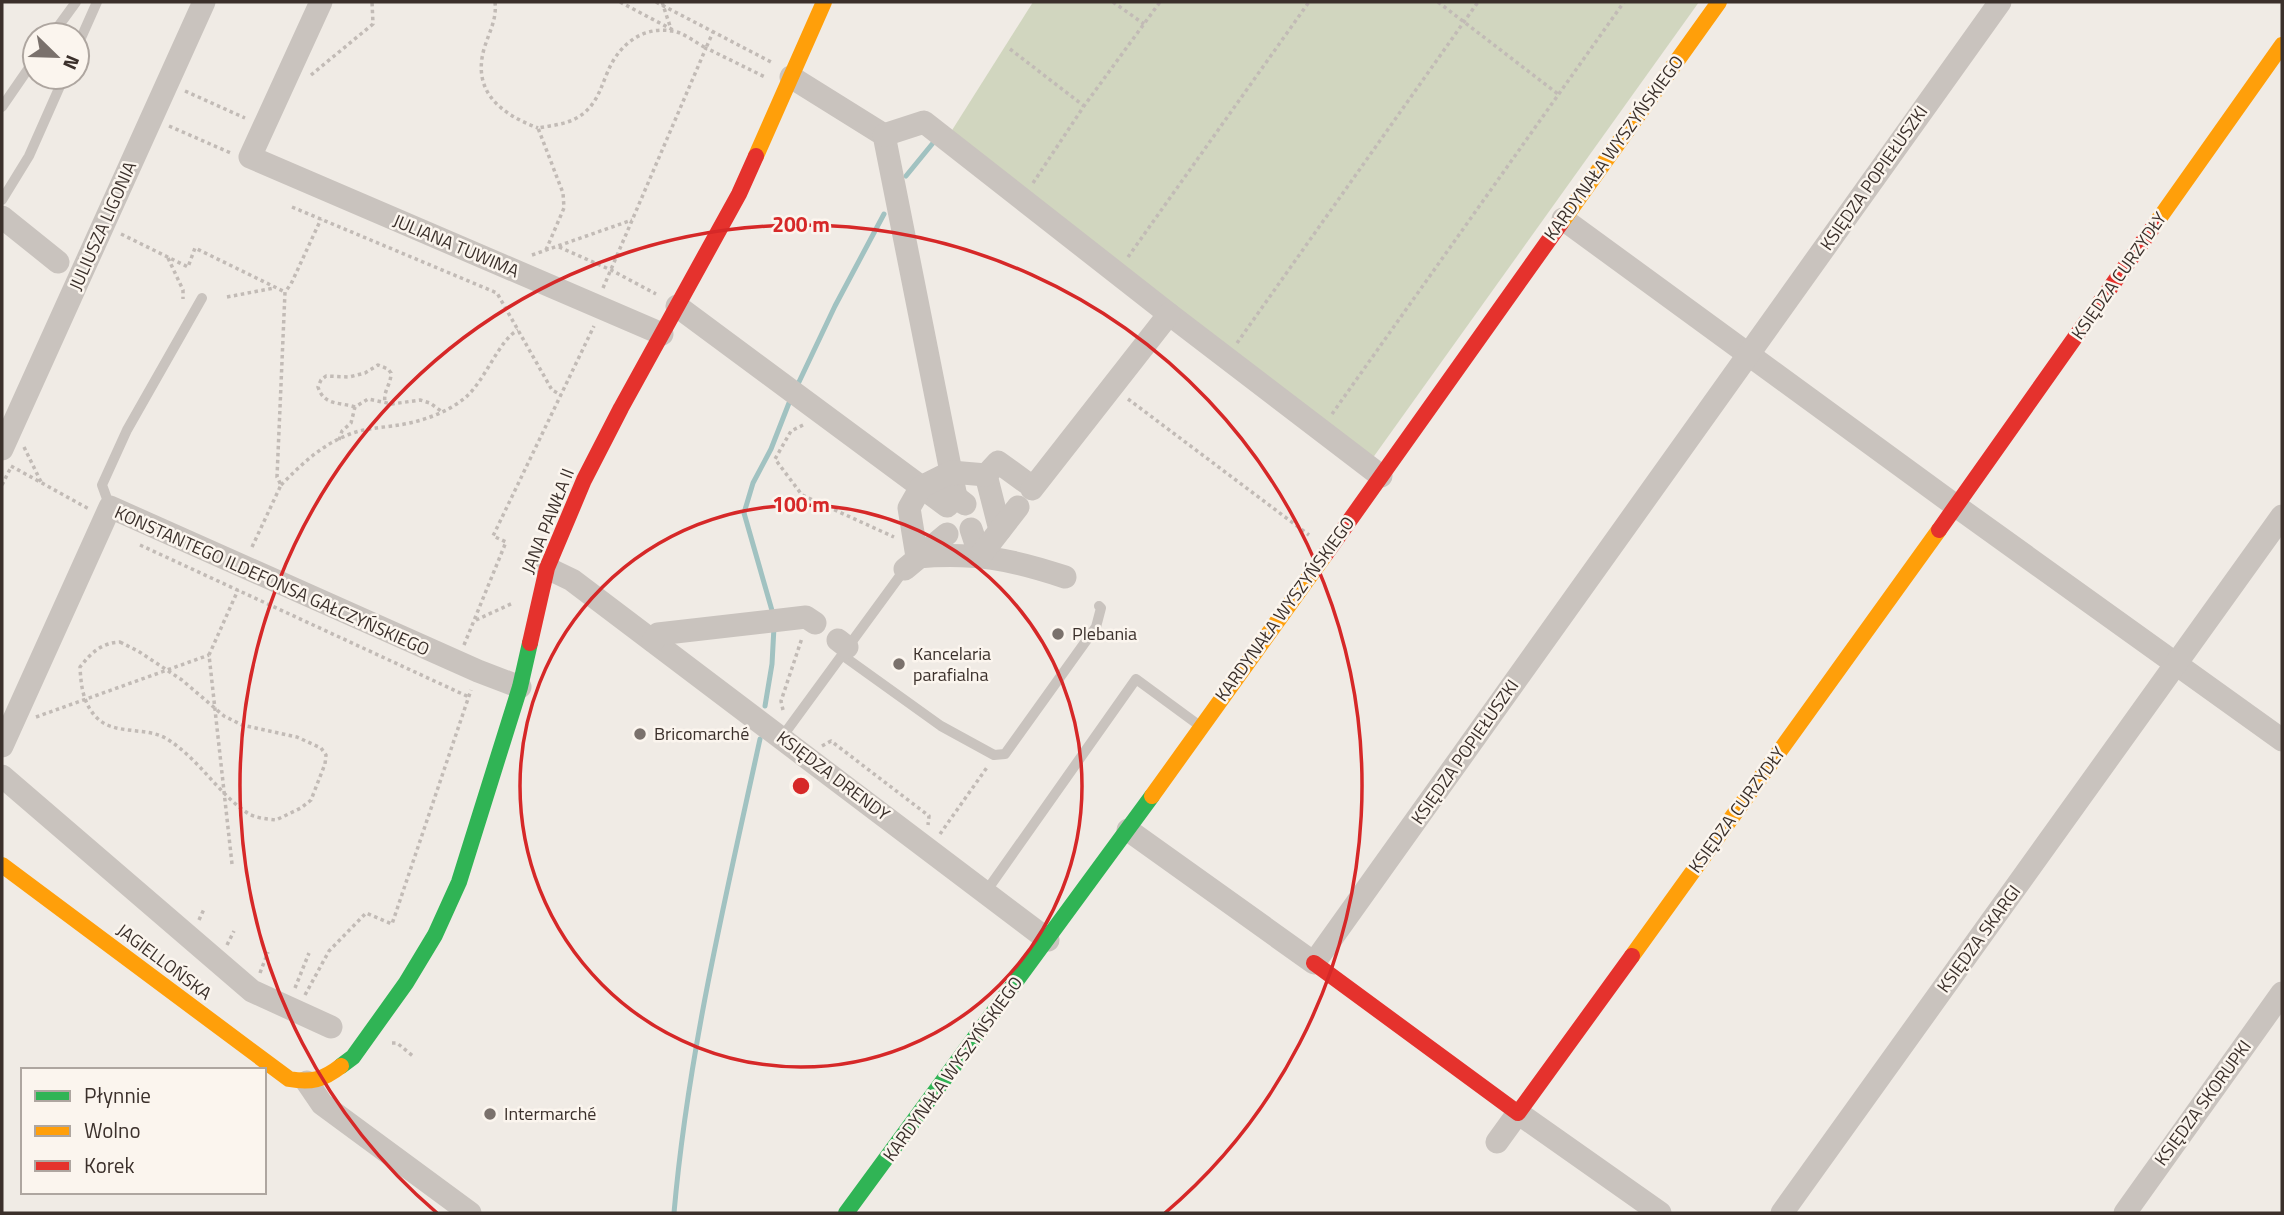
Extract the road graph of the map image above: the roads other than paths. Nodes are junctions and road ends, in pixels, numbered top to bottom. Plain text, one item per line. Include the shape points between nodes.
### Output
1 (76, 2) edge
2 (97, 2) edge
3 (204, 2) edge
4 (321, 2) edge
5 (824, 2) edge
6 (1719, 2) edge
7 (2000, 2) edge
8 (62, 21) edge
9 (89, 21) edge
10 (2282, 46) edge
11 (791, 77) junction
12 (21, 80) edge
13 (58, 91) edge
14 (2, 107) edge
15 (884, 135) junction
16 (2, 200) edge
17 (2, 217) edge
18 (1563, 219) junction
19 (58, 262) dead end
20 (202, 298) dead end
21 (671, 302) junction
22 (1169, 314) junction
23 (662, 334) junction
24 (1748, 355) junction
25 (12, 452) edge
26 (951, 472) junction
27 (986, 475) junction
28 (1381, 476) junction
29 (920, 487) junction
30 (1026, 493) junction
31 (1956, 506) junction
32 (107, 512) junction
33 (2282, 516) edge
34 (971, 528) dead end
35 (1000, 530) junction
36 (947, 534) dead end
37 (980, 556) junction
38 (911, 563) junction
39 (547, 568) junction
40 (1065, 577) dead end
41 (1100, 606) dead end
42 (814, 622) road end
43 (653, 641) junction
44 (842, 647) junction
45 (2175, 664) junction
46 (520, 687) junction
47 (1201, 726) junction
48 (788, 729) junction
49 (6, 736) edge
50 (2282, 740) edge
51 (2, 776) edge
52 (1128, 830) junction
53 (2, 865) edge
54 (985, 893) junction
55 (1048, 940) junction
56 (1314, 963) junction
57 (2282, 993) edge
58 (331, 1027) dead end
59 (307, 1082) junction
60 (1518, 1113) junction
61 (1497, 1142) dead end
62 (470, 1213) edge
63 (846, 1213) edge
64 (1660, 1213) edge
65 (1782, 1213) edge
66 (2124, 1213) edge

1 - 8 lane
2 - 9 lane
3 - 25 street, JULIUSZA LIGONIA
4 - 23 street, JULIANA TUWIMA via 250,158
5 - 11 street, JANA PAWŁA II
6 - 18 street, KARDYNAŁA WYSZYŃSKIEGO
7 - 24 street, KSIĘDZA POPIEŁUSZKI
10 - 31 street, KSIĘDZA CURZYDŁY
11 - 15 street
11 - 21 street, JANA PAWŁA II via 739,194
12 - 14 lane
13 - 16 lane via 29,156
15 - 22 street via 924,122
15 - 26 street
17 - 19 street
18 - 24 street
18 - 28 street, KARDYNAŁA WYSZYŃSKIEGO
20 - 32 lane via 127,430 102,485
21 - 23 street, JANA PAWŁA II
21 - 29 street
22 - 28 street
22 - 30 street
23 - 39 street, JANA PAWŁA II via 584,480
24 - 31 street
24 - 56 street, KSIĘDZA POPIEŁUSZKI
26 - 27 street
26 - 29 street
26 - 29 street via 961,500 947,506
27 - 30 street via 998,462
27 - 35 street
28 - 47 street, KARDYNAŁA WYSZYŃSKIEGO
29 - 38 street via 909,508
30 - 35 street
31 - 45 street
31 - 60 street, KSIĘDZA CURZYDŁY
32 - 46 street, KONSTANTEGO ILDEFONSA GAŁCZYŃSKIEGO
32 - 49 street, KONSTANTEGO ILDEFONSA GAŁCZYŃSKIEGO
33 - 45 street, KSIĘDZA SKARGI
34 - 37 street
35 - 37 street
36 - 38 street
37 - 38 street via 952,554
37 - 40 street
38 - 44 lane
39 - 43 street, KSIĘDZA DRENDY via 572,580
39 - 46 street, JANA PAWŁA II
41 - 44 lane via 1097,627 1005,754 994,755 941,726
42 - 43 street via 806,617 658,634
43 - 48 street, KSIĘDZA DRENDY
44 - 48 lane
45 - 50 street
45 - 65 street, KSIĘDZA SKARGI
46 - 59 street, JANA PAWŁA II via 459,882 435,935 353,1057 330,1075
47 - 52 street, KARDYNAŁA WYSZYŃSKIEGO
47 - 54 lane via 1136,680
48 - 54 street, KSIĘDZA DRENDY
51 - 58 street via 252,991
52 - 55 street, KARDYNAŁA WYSZYŃSKIEGO
52 - 56 street
53 - 59 street, JAGIELLOŃSKA via 276,1070 289,1079
54 - 55 street, KSIĘDZA DRENDY
55 - 63 street, KARDYNAŁA WYSZYŃSKIEGO
56 - 60 street
57 - 66 street, KSIĘDZA SKORUPKI
59 - 62 street via 322,1104
60 - 61 street, KSIĘDZA CURZYDŁY
60 - 64 street

